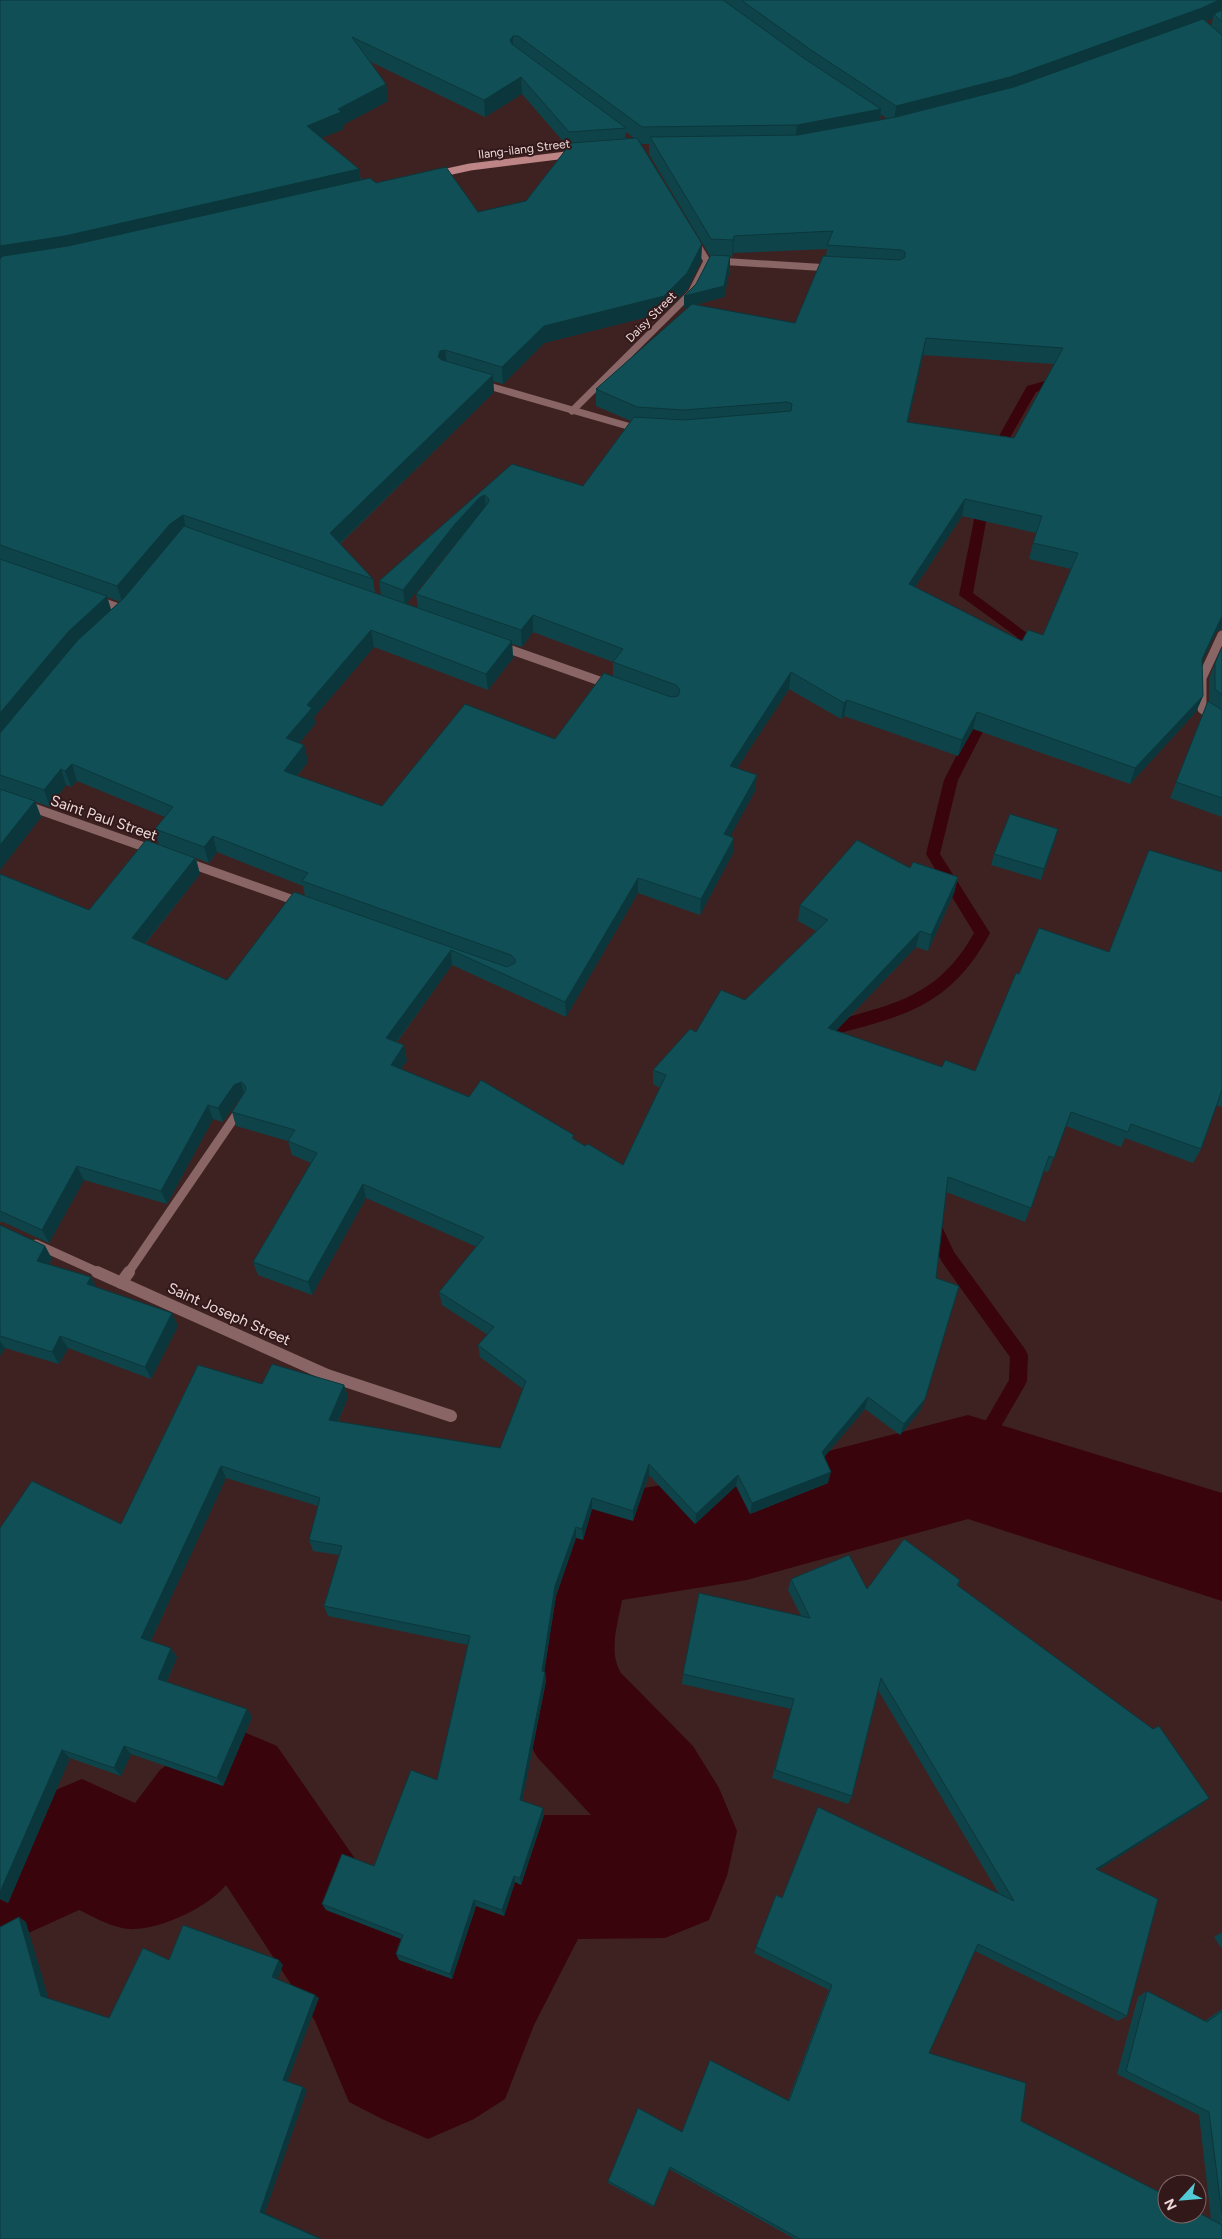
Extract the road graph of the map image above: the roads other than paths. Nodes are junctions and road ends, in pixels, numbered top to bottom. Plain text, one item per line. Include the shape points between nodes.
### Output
1 (586, 153) edge
2 (432, 175) edge
3 (693, 237) edge
4 (707, 261) junction
5 (841, 268) edge
6 (472, 381) edge
7 (572, 411) junction
8 (644, 429) edge
9 (88, 598) edge
10 (130, 602) edge
11 (1222, 635) edge
12 (490, 642) edge
13 (618, 687) edge
14 (1222, 724) edge
15 (0, 796) edge
16 (315, 908) edge
17 (244, 1103) edge
18 (26, 1239) edge
19 (121, 1282) junction
20 (451, 1416) dead end

1 - 2 street, Ilang-ilang Street via 470,167
3 - 4 street
4 - 5 street
4 - 7 street, Daisy Street via 691,293
6 - 7 street
7 - 8 street
9 - 10 street via 120,613
11 - 14 street via 1202,678 1202,709
12 - 13 street
15 - 16 street, Saint Paul Street
17 - 19 street
18 - 19 street, Saint Joseph Street
19 - 20 street, Saint Joseph Street via 327,1375

